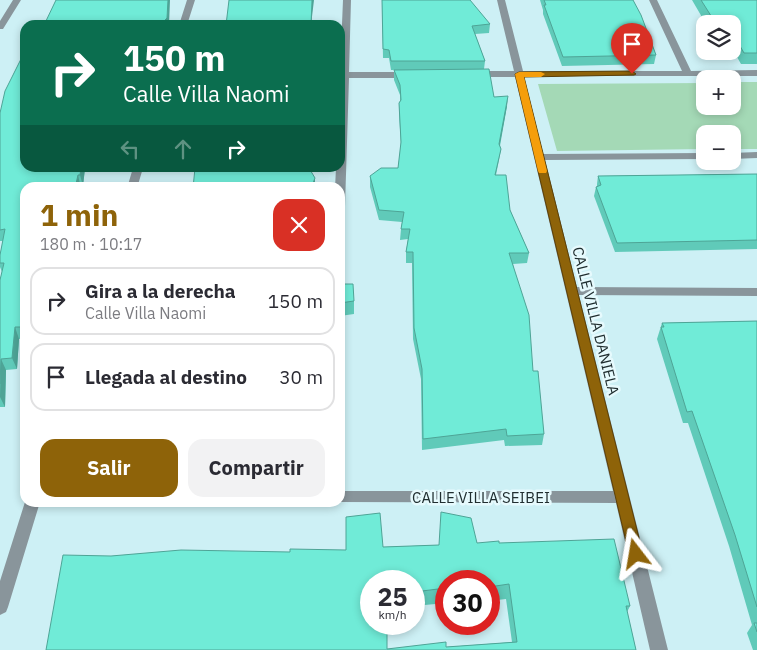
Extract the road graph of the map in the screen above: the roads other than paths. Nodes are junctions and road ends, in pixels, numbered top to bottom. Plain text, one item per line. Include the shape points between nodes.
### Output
1 (17, 0) edge
2 (191, 0) edge
3 (347, 0) edge
4 (501, 0) edge
5 (653, 0) edge
6 (185, 20) edge
7 (0, 27) edge
8 (345, 30) edge
9 (688, 73) junction
10 (757, 73) edge
11 (461, 74) edge
12 (519, 74) junction
13 (345, 75) edge
14 (422, 75) edge
15 (757, 155) edge
16 (696, 156) edge
17 (741, 156) edge
18 (539, 157) junction
19 (572, 291) junction
20 (757, 292) edge
21 (622, 496) junction
22 (345, 497) edge
23 (31, 507) edge
24 (0, 607) edge
25 (659, 650) edge

1 - 7 street
2 - 6 street
3 - 8 street
4 - 12 street, CALLE VILLA DANIELA
5 - 9 street
9 - 10 street
9 - 12 street
11 - 12 street
12 - 18 street, CALLE VILLA DANIELA
13 - 14 street
15 - 17 street
16 - 18 street
18 - 19 street, CALLE VILLA DANIELA
19 - 20 street
19 - 21 street, CALLE VILLA DANIELA
21 - 22 street, CALLE VILLA SEIBEI
21 - 25 street, CALLE VILLA DANIELA
23 - 24 street

